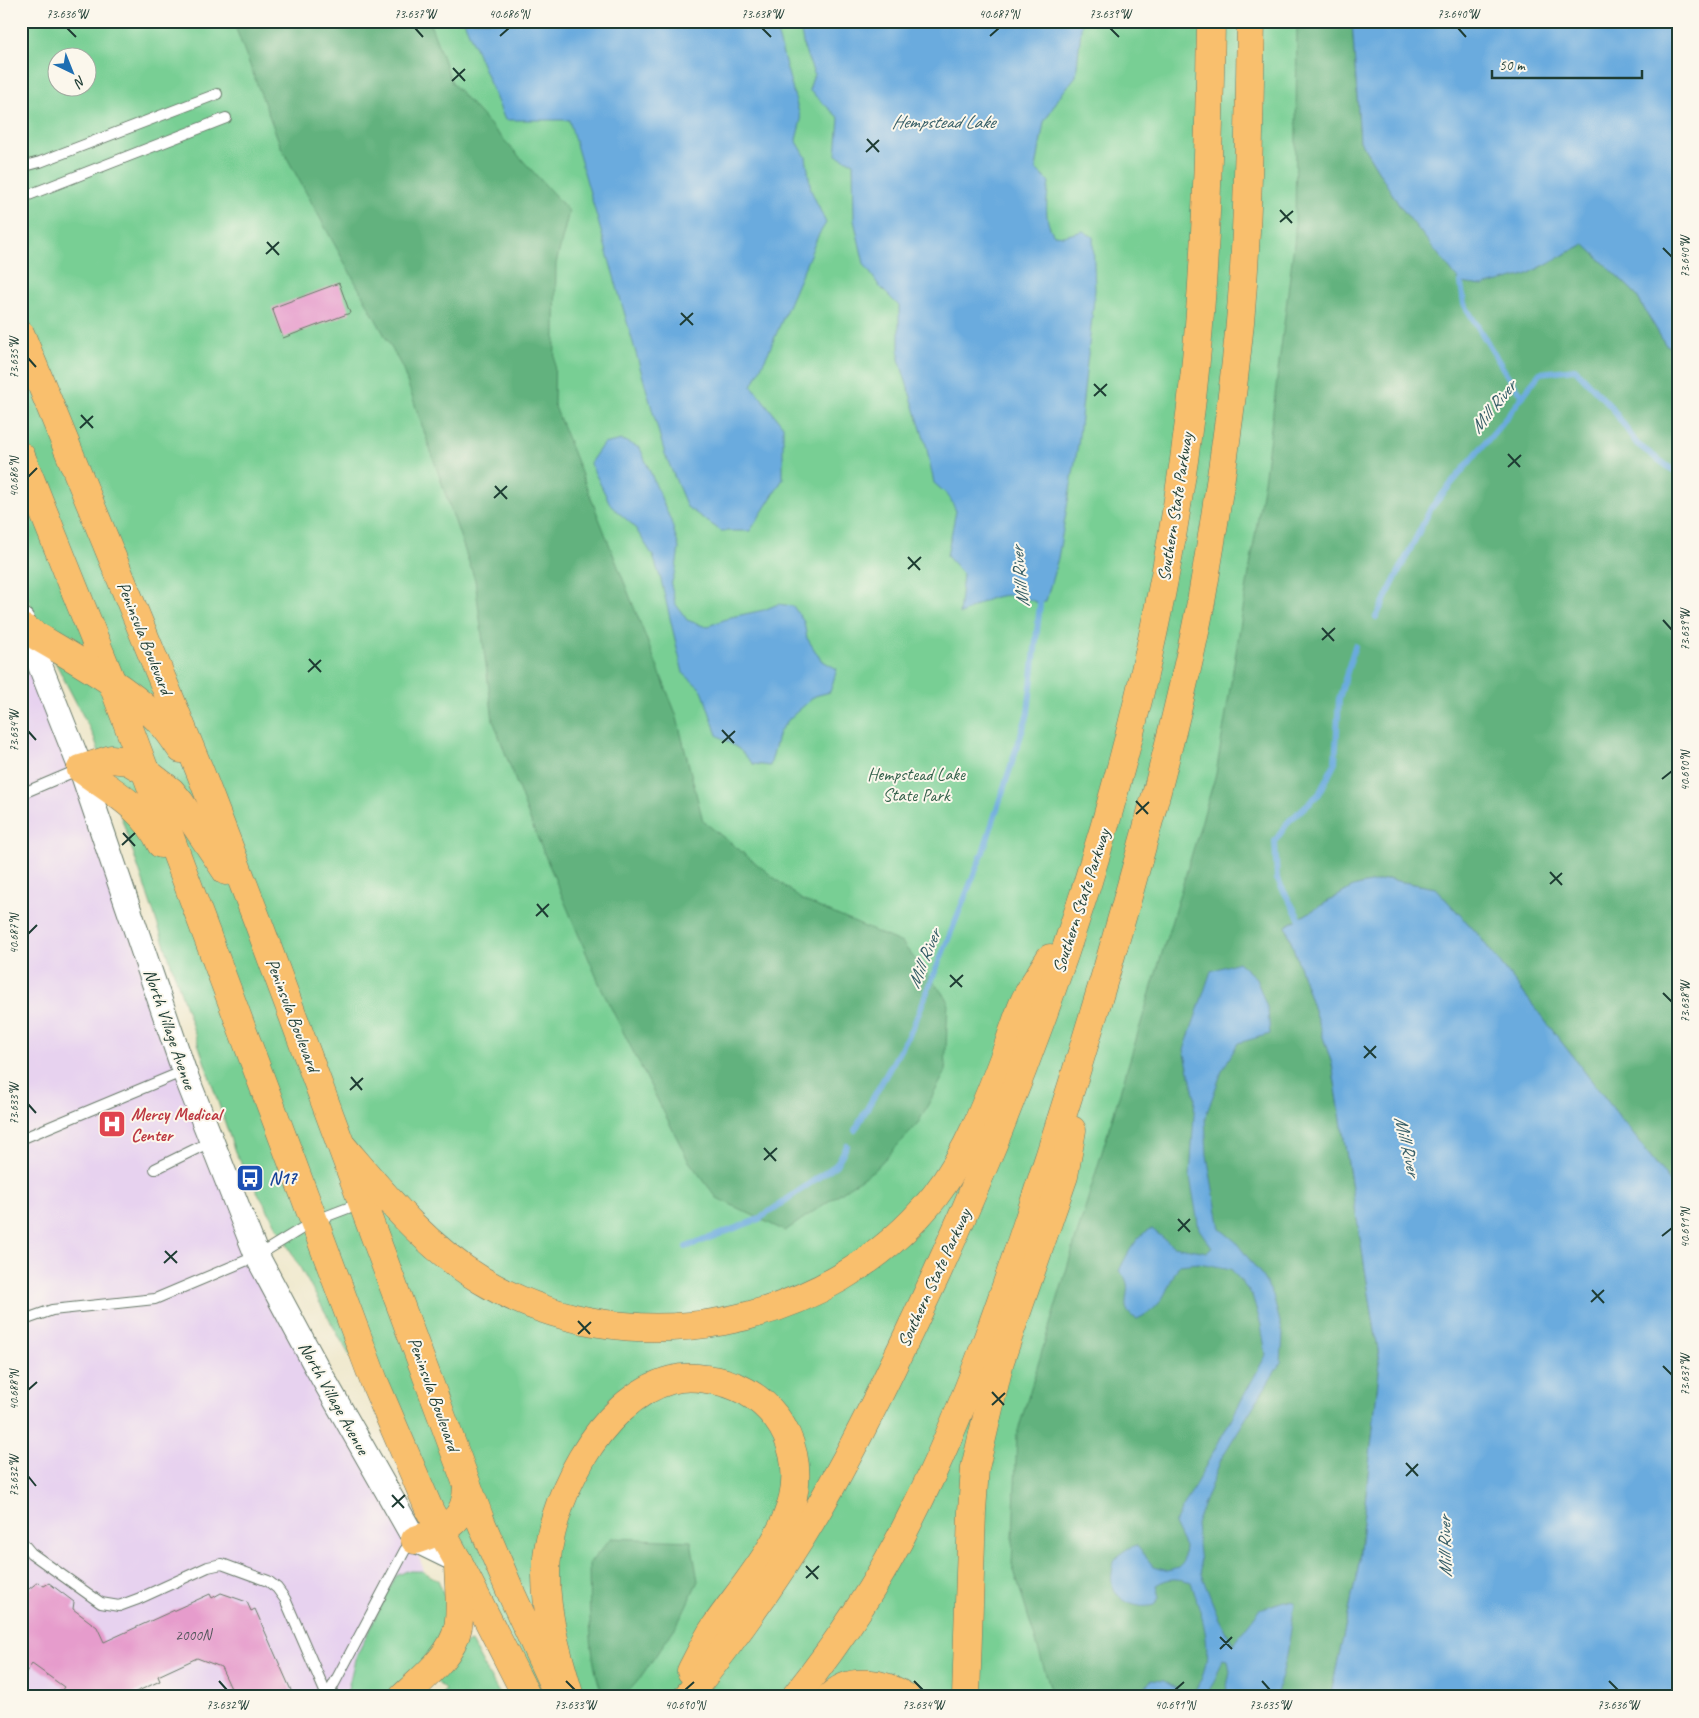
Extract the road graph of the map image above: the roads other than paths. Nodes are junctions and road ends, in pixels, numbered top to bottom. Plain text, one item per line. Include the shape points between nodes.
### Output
1 (1211, 21) edge
2 (1251, 21) edge
3 (217, 94) dead end
4 (226, 118) dead end
5 (21, 167) edge
6 (46, 188) junction
7 (21, 198) edge
8 (21, 205) edge
9 (21, 335) edge
10 (21, 456) edge
11 (23, 624) edge
12 (113, 685) junction
13 (81, 769) junction
14 (146, 771) junction
15 (201, 774) junction
16 (21, 794) edge
17 (1079, 910) junction
18 (258, 922) junction
19 (206, 932) junction
20 (1088, 1033) junction
21 (184, 1071) junction
22 (21, 1139) edge
23 (212, 1141) junction
24 (155, 1169) dead end
25 (372, 1197) junction
26 (314, 1221) junction
27 (257, 1256) junction
28 (21, 1321) edge
29 (467, 1485) junction
30 (441, 1531) junction
31 (415, 1540) junction
32 (21, 1541) edge
33 (458, 1561) junction
34 (327, 1696) edge
35 (403, 1697) edge
36 (527, 1697) edge
37 (559, 1697) edge
38 (570, 1697) edge
39 (677, 1697) edge
40 (687, 1697) edge
41 (795, 1697) edge
42 (830, 1697) edge
43 (906, 1697) edge
44 (966, 1697) edge

1 - 17 main road, Southern State Parkway via 1204,261 1199,335 1181,480 1139,697 1104,831
2 - 20 main road via 1248,172 1240,318 1211,543 1200,608 1167,750 1130,892
3 - 5 lane
4 - 6 lane
6 - 7 lane
6 - 8 lane
9 - 15 main road, Peninsula Boulevard
10 - 12 main road
11 - 12 main road
11 - 13 street, North Village Avenue
12 - 14 main road
12 - 15 main road via 164,727
13 - 14 main road via 111,759 128,761
13 - 16 lane
13 - 19 main road via 146,818
13 - 21 street, North Village Avenue
14 - 18 main road via 171,791 189,814
14 - 19 main road
15 - 18 main road, Peninsula Boulevard
17 - 25 main road, Peninsula Boulevard via 1024,1003 972,1135 934,1196 877,1253 799,1300 730,1321 685,1327 653,1328 581,1319 538,1307 481,1280
17 - 40 main road, Southern State Parkway via 1001,1124 947,1251 892,1367 797,1545 735,1636
18 - 25 main road, Peninsula Boulevard via 343,1147
19 - 26 main road
20 - 41 main road via 1008,1278 940,1457 872,1588
20 - 44 main road via 1064,1176 1000,1361 975,1468
21 - 22 lane
21 - 23 street, North Village Avenue
23 - 24 lane
23 - 27 street, North Village Avenue
25 - 26 lane
25 - 29 main road, Peninsula Boulevard
26 - 27 lane
26 - 30 main road via 374,1381
27 - 28 lane via 155,1299 52,1310
27 - 31 street, North Village Avenue
29 - 30 main road via 467,1498 459,1515
29 - 37 main road, Peninsula Boulevard via 512,1595
30 - 31 main road
30 - 33 main road
31 - 33 street
31 - 34 lane via 404,1550
32 - 34 lane via 32,1553 101,1603 119,1606 208,1566 222,1564 268,1581 285,1599
33 - 35 main road via 459,1612 455,1636 446,1652
33 - 36 main road
38 - 39 main road via 553,1636 546,1575 554,1525 566,1488 598,1434 634,1398 673,1379 700,1378 724,1382 747,1391 765,1404 784,1429 792,1450 794,1484 780,1532 714,1628
42 - 43 main road via 845,1687 869,1683 884,1686

